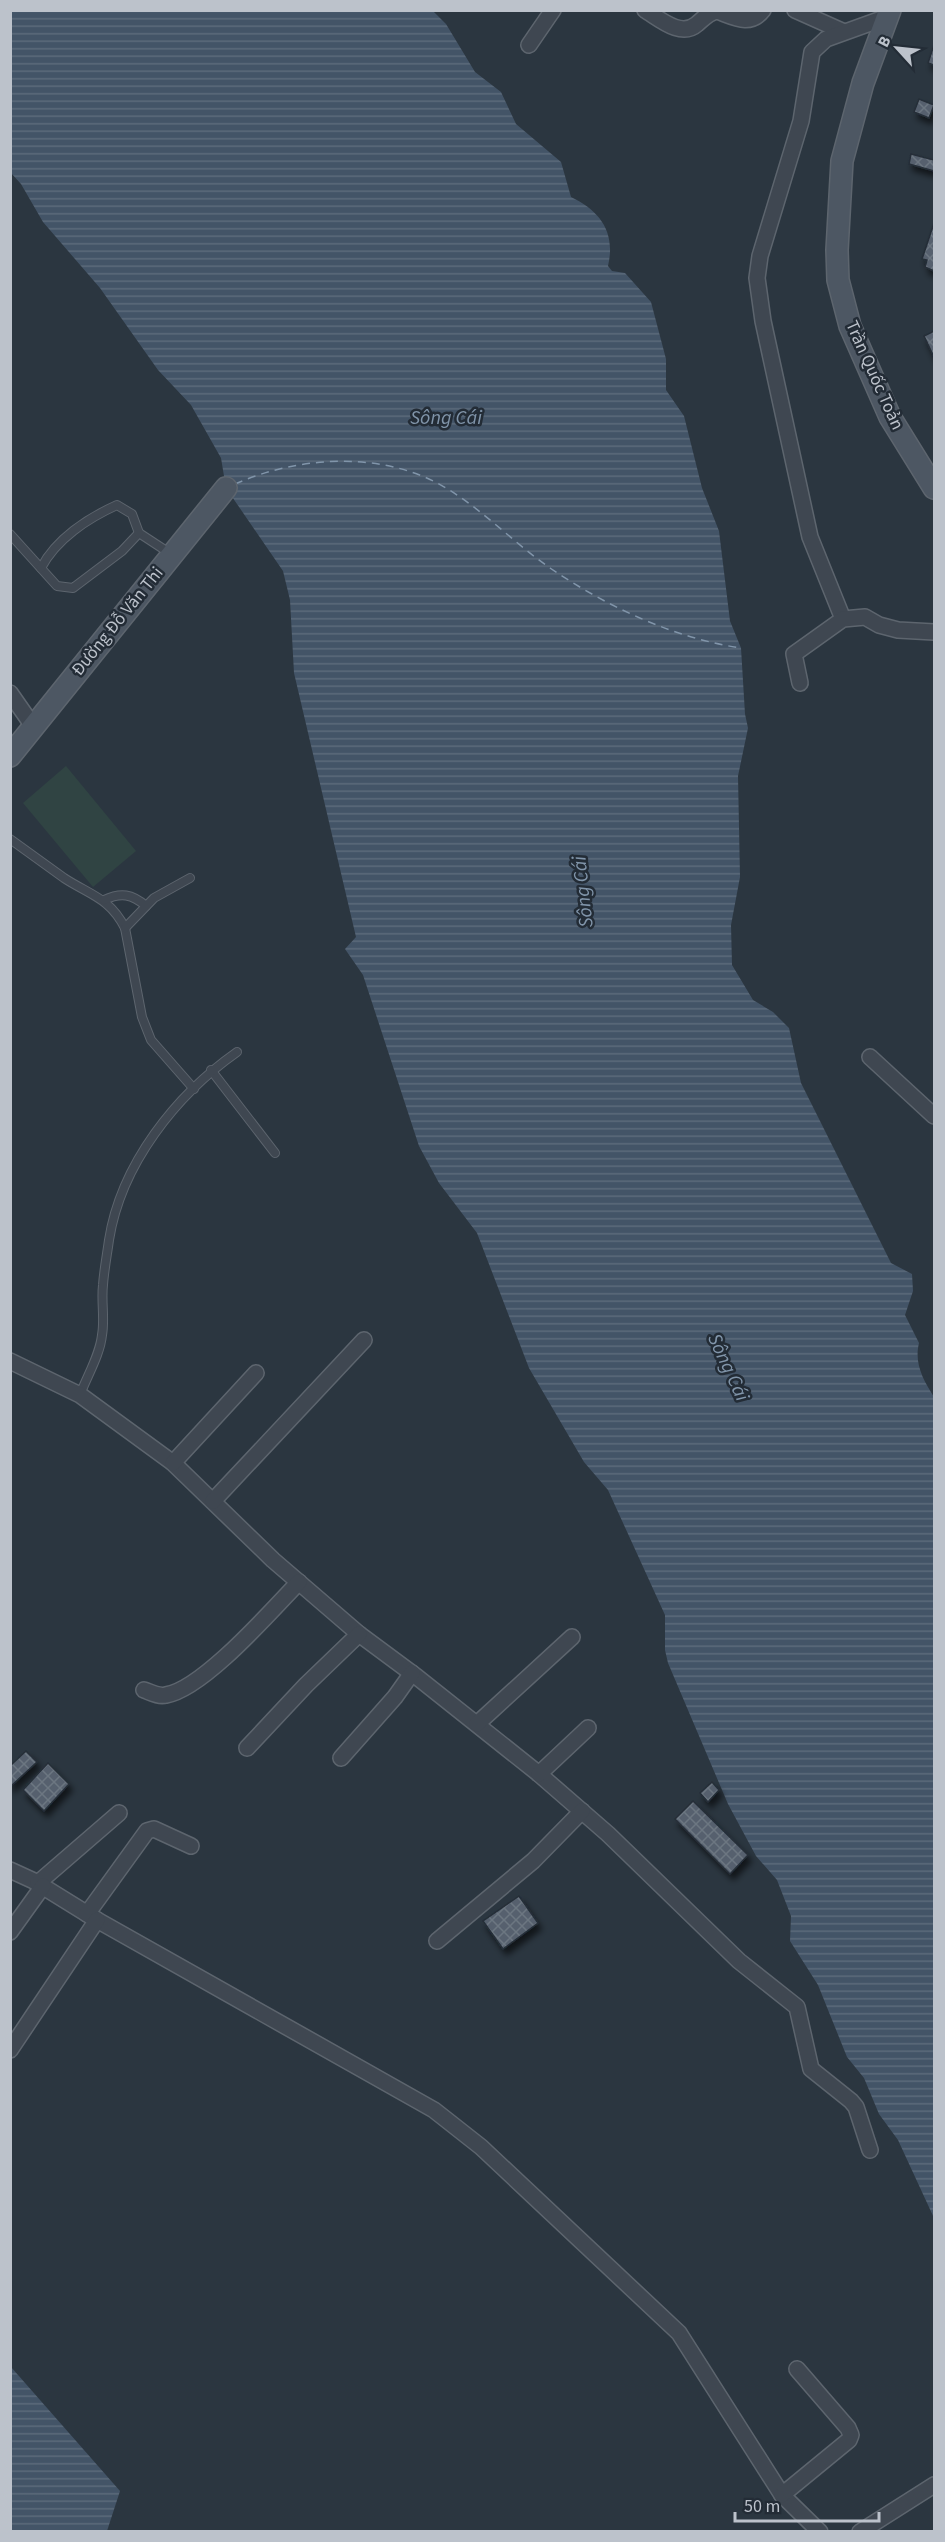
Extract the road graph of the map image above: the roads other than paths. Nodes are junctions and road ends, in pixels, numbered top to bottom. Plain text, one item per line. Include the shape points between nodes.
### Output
1 (553, 10) edge
2 (645, 10) edge
3 (764, 10) edge
4 (795, 10) edge
5 (888, 14) edge
6 (843, 31) junction
7 (529, 45) dead end
8 (226, 488) dead end
9 (934, 488) edge
10 (139, 533) junction
11 (10, 534) edge
12 (171, 554) junction
13 (41, 568) junction
14 (843, 619) junction
15 (934, 632) edge
16 (800, 682) dead end
17 (10, 693) edge
18 (33, 726) junction
19 (10, 756) edge
20 (10, 838) edge
21 (190, 878) dead end
22 (104, 900) junction
23 (146, 906) junction
24 (125, 928) junction
25 (237, 1052) dead end
26 (870, 1057) dead end
27 (211, 1070) junction
28 (194, 1089) junction
29 (934, 1116) edge
30 (275, 1153) dead end
31 (364, 1340) dead end
32 (10, 1361) edge
33 (256, 1373) dead end
34 (80, 1395) junction
35 (173, 1463) junction
36 (213, 1501) junction
37 (299, 1582) junction
38 (359, 1634) junction
39 (572, 1637) dead end
40 (412, 1673) junction
41 (144, 1690) dead end
42 (477, 1724) junction
43 (588, 1728) dead end
44 (247, 1748) dead end
45 (341, 1758) dead end
46 (539, 1774) junction
47 (582, 1811) junction
48 (119, 1813) dead end
49 (191, 1846) dead end
50 (10, 1870) edge
51 (40, 1885) junction
52 (92, 1917) junction
53 (10, 1932) edge
54 (437, 1941) dead end
55 (10, 2050) edge
56 (870, 2150) dead end
57 (797, 2369) dead end
58 (934, 2486) edge
59 (782, 2495) junction
60 (820, 2532) edge
61 (860, 2532) edge

1 - 7 street
2 - 3 street via 685,30 712,12 749,21
4 - 6 street
5 - 6 street
5 - 9 main road, Trần Quốc Toản via 863,83 842,161 838,280 850,326 890,417
6 - 14 street via 812,52 801,122 760,256 757,278 810,537
8 - 12 main road, Đường Đỗ Văn Thi
10 - 12 lane
10 - 13 lane via 73,588 57,586
10 - 13 lane via 132,514 117,505 93,516 49,554
11 - 13 lane
12 - 18 main road, Đường Đỗ Văn Thi
14 - 15 street via 865,617 898,630
14 - 16 street via 794,654
17 - 18 street
18 - 19 main road, Đường Đỗ Văn Thi
20 - 22 lane via 66,879
21 - 23 lane
22 - 23 lane via 114,895 130,895
22 - 24 lane
23 - 24 lane
24 - 28 lane via 142,1017 151,1040
25 - 27 lane
26 - 29 street
27 - 28 lane
27 - 30 lane
28 - 34 lane via 145,1148 120,1200 103,1286 103,1335
31 - 36 street
32 - 34 street
33 - 35 street
34 - 35 street
35 - 36 street
36 - 37 street
37 - 38 street
37 - 41 street via 208,1673 170,1695
38 - 40 street
38 - 44 street
39 - 42 street
40 - 42 street
40 - 45 street
42 - 46 street
43 - 46 street
46 - 47 street
47 - 54 street via 533,1861
47 - 56 street via 739,1961 797,2007 811,2069 856,2107
48 - 51 street
49 - 52 street via 154,1828 147,1831
50 - 51 street
51 - 52 street
51 - 53 street
52 - 55 street
52 - 59 street via 429,2107 481,2147 679,2333
57 - 59 street via 851,2435
58 - 61 street
59 - 60 street

